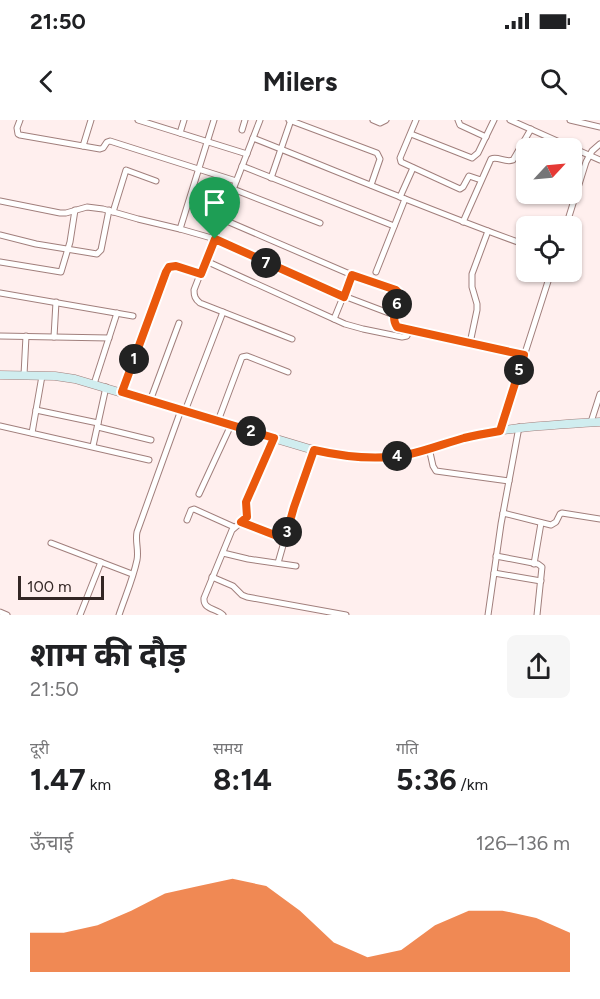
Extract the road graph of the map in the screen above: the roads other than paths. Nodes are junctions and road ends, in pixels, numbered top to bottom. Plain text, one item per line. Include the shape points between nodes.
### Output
1 (20, 120) edge
2 (91, 120) edge
3 (138, 120) edge
4 (184, 120) edge
5 (214, 120) edge
6 (245, 120) edge
7 (260, 120) edge
8 (290, 120) edge
9 (373, 120) edge
10 (386, 120) edge
11 (416, 120) edge
12 (458, 120) edge
13 (494, 120) edge
14 (510, 120) edge
15 (570, 120) edge
16 (154, 123) edge
17 (600, 127) edge
18 (531, 129) junction
19 (242, 130) dead end
20 (180, 133) junction
21 (411, 134) junction
22 (486, 137) junction
23 (253, 138) junction
24 (208, 141) junction
25 (600, 144) edge
26 (83, 146) junction
27 (281, 149) junction
28 (246, 154) junction
29 (589, 155) junction
30 (600, 160) edge
31 (242, 166) junction
32 (413, 168) junction
33 (199, 170) junction
34 (272, 178) junction
35 (481, 180) junction
36 (156, 181) dead end
37 (236, 182) junction
38 (371, 185) junction
39 (233, 189) junction
40 (403, 198) junction
41 (0, 201) edge
42 (75, 210) junction
43 (111, 211) junction
44 (569, 216) edge
45 (222, 219) junction
46 (462, 222) junction
47 (320, 223) dead end
48 (394, 226) junction
49 (180, 229) junction
50 (488, 231) junction
51 (0, 235) edge
52 (215, 239) junction
53 (516, 241) edge
54 (68, 248) junction
55 (206, 261) junction
56 (0, 262) edge
57 (376, 272) dead end
58 (201, 274) junction
59 (352, 275) junction
60 (548, 282) edge
61 (0, 293) edge
62 (344, 297) junction
63 (56, 302) junction
64 (223, 312) junction
65 (117, 313) junction
66 (394, 315) junction
67 (133, 316) dead end
68 (334, 319) junction
69 (179, 323) dead end
70 (410, 330) junction
71 (0, 336) edge
72 (26, 336) junction
73 (54, 337) junction
74 (109, 338) junction
75 (292, 339) dead end
76 (470, 343) junction
77 (524, 355) junction
78 (288, 372) dead end
79 (0, 375) edge
80 (24, 375) junction
81 (42, 376) junction
82 (94, 384) junction
83 (106, 387) junction
84 (122, 392) junction
85 (600, 394) edge
86 (150, 400) junction
87 (36, 410) junction
88 (183, 411) junction
89 (218, 421) junction
90 (591, 422) junction
91 (600, 422) edge
92 (98, 425) junction
93 (231, 425) junction
94 (0, 426) edge
95 (519, 427) junction
96 (500, 431) junction
97 (32, 433) junction
98 (274, 438) junction
99 (151, 440) dead end
100 (93, 446) junction
101 (429, 448) junction
102 (314, 450) junction
103 (148, 460) dead end
104 (509, 481) junction
105 (199, 494) dead end
106 (503, 513) junction
107 (600, 519) edge
108 (187, 520) dead end
109 (241, 522) junction
110 (541, 523) junction
111 (234, 527) junction
112 (285, 539) junction
113 (51, 543) dead end
114 (223, 553) junction
115 (496, 556) junction
116 (101, 562) junction
117 (278, 563) junction
118 (534, 564) junction
119 (296, 566) dead end
120 (494, 573) junction
121 (132, 574) junction
122 (212, 577) junction
123 (541, 581) junction
124 (0, 612) edge
125 (7, 615) edge
126 (80, 615) edge
127 (119, 615) edge
128 (223, 615) edge
129 (346, 615) edge
130 (488, 615) edge
131 (537, 615) edge

1 - 26 street via 20,135
2 - 26 street
3 - 16 street
4 - 20 street
5 - 24 street
6 - 19 street
7 - 23 street
8 - 27 street
8 - 38 street via 377,153 380,159
9 - 10 street
11 - 21 street
12 - 22 street
13 - 22 street
14 - 18 street
15 - 17 street
16 - 20 street
18 - 29 street
18 - 35 street via 513,160 490,159
20 - 24 street
21 - 22 street via 472,159
21 - 32 street via 400,161
23 - 27 street
23 - 28 street
24 - 28 street
24 - 33 street
25 - 29 street
26 - 33 street via 102,149 110,141
27 - 34 street
27 - 38 street
28 - 31 street
29 - 30 street
29 - 44 street
31 - 34 street
31 - 37 street
32 - 35 street via 460,189 469,176
32 - 40 street
33 - 37 street
33 - 49 street
34 - 48 street
35 - 46 street
36 - 43 street via 126,170
37 - 39 street
38 - 40 street
39 - 45 street
39 - 47 street
40 - 46 street
40 - 48 street
41 - 42 street via 60,213
42 - 43 street via 93,207
42 - 54 street
43 - 49 street
43 - 54 street via 100,252
45 - 52 street
45 - 59 street
46 - 50 street
48 - 57 street
49 - 52 street
50 - 53 street
50 - 76 street via 472,274 477,310
51 - 54 street
52 - 55 street
52 - 62 street
54 - 56 street via 60,273
55 - 58 street
55 - 68 street
58 - 64 street via 194,290 196,300
58 - 84 street via 169,267
59 - 62 street
59 - 66 street via 398,292
60 - 77 street
61 - 63 street
62 - 66 street
62 - 68 street
63 - 65 street
63 - 73 street
64 - 75 street
64 - 88 street
65 - 67 street
65 - 74 street
66 - 70 street via 397,327
68 - 70 street via 402,338
69 - 86 street
70 - 76 street
71 - 72 street
72 - 73 street
72 - 80 street
73 - 74 street
74 - 82 street
76 - 77 street
77 - 96 street
78 - 89 street via 242,357
79 - 80 street
80 - 81 street
81 - 82 street
81 - 87 street
82 - 83 street
83 - 84 street
83 - 92 street
84 - 86 street
85 - 90 street
86 - 88 street
87 - 92 street
87 - 97 street
88 - 89 street
88 - 121 street via 137,532 138,555
89 - 93 street
90 - 91 street
90 - 95 street
92 - 99 street
92 - 100 street
93 - 98 street
93 - 105 street
94 - 97 street
95 - 96 street
95 - 104 street
96 - 101 street
97 - 100 street
98 - 102 street
98 - 109 street via 246,502 247,517
100 - 103 street
101 - 102 street via 373,457
101 - 104 street via 436,471
102 - 112 street
104 - 106 street
106 - 110 street
106 - 115 street
107 - 110 street via 562,513 555,524
108 - 111 street via 194,509
109 - 111 street
109 - 112 street
110 - 118 street
111 - 114 street
112 - 117 street
113 - 116 street
114 - 117 street
114 - 122 street
115 - 118 street
115 - 120 street
116 - 121 street
116 - 126 street
117 - 119 street
118 - 123 street via 542,567
120 - 123 street
120 - 130 street
121 - 127 street
122 - 128 street via 204,602
122 - 129 street via 247,597
123 - 131 street
124 - 125 street

